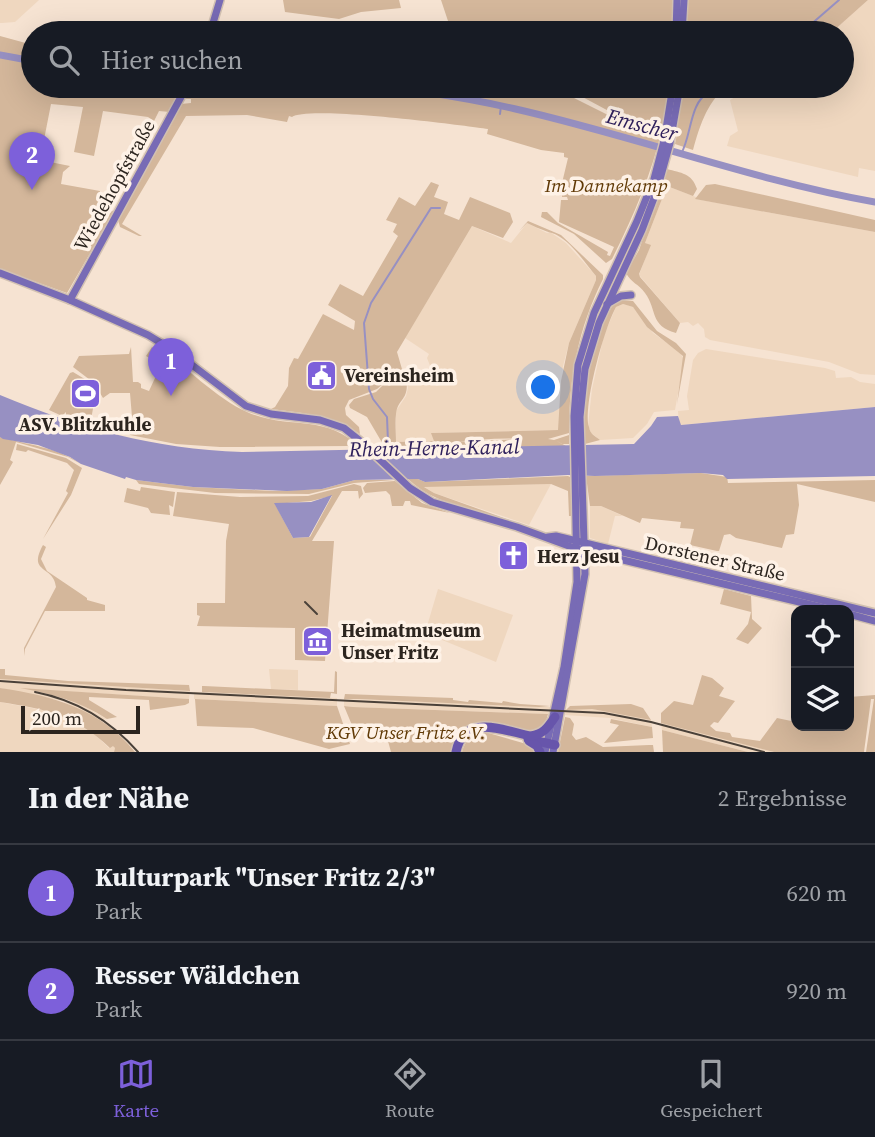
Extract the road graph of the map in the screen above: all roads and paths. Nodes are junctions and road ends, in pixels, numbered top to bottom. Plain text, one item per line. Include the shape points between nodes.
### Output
1 (220, 0) edge
2 (677, 0) edge
3 (684, 0) edge
4 (214, 21) edge
5 (676, 21) edge
6 (683, 21) edge
7 (180, 98) edge
8 (672, 98) edge
9 (677, 98) edge
10 (667, 142) junction
11 (663, 158) junction
12 (0, 273) edge
13 (631, 295) dead end
14 (70, 300) junction
15 (606, 304) junction
16 (578, 444) junction
17 (581, 546) junction
18 (793, 600) junction
19 (797, 605) edge
20 (813, 605) edge
21 (875, 613) edge
22 (854, 615) edge
23 (875, 621) edge
24 (555, 716) junction
25 (528, 737) junction
26 (551, 746) edge
27 (458, 752) edge
28 (540, 752) edge

1 - 4 main road
2 - 5 main road
3 - 6 main road
7 - 14 main road, Wiedehopfstraße
8 - 10 main road
9 - 10 main road
10 - 11 main road
11 - 15 main road via 645,223
11 - 16 main road via 586,336 576,383
12 - 14 main road, Dorstener Straße
13 - 15 main road
14 - 17 main road, Dorstener Straße via 162,342 246,406 329,422 350,432 402,481 432,502 554,542
15 - 16 main road via 585,369
16 - 17 main road
17 - 18 main road, Dorstener Straße
17 - 21 main road, Dorstener Straße
17 - 24 main road
17 - 26 main road via 582,600
18 - 19 main road
18 - 20 main road, Dorstener Straße
22 - 23 main road
24 - 25 highway via 544,732
24 - 26 main road
25 - 26 highway
25 - 27 highway via 479,730 466,737
25 - 28 highway

